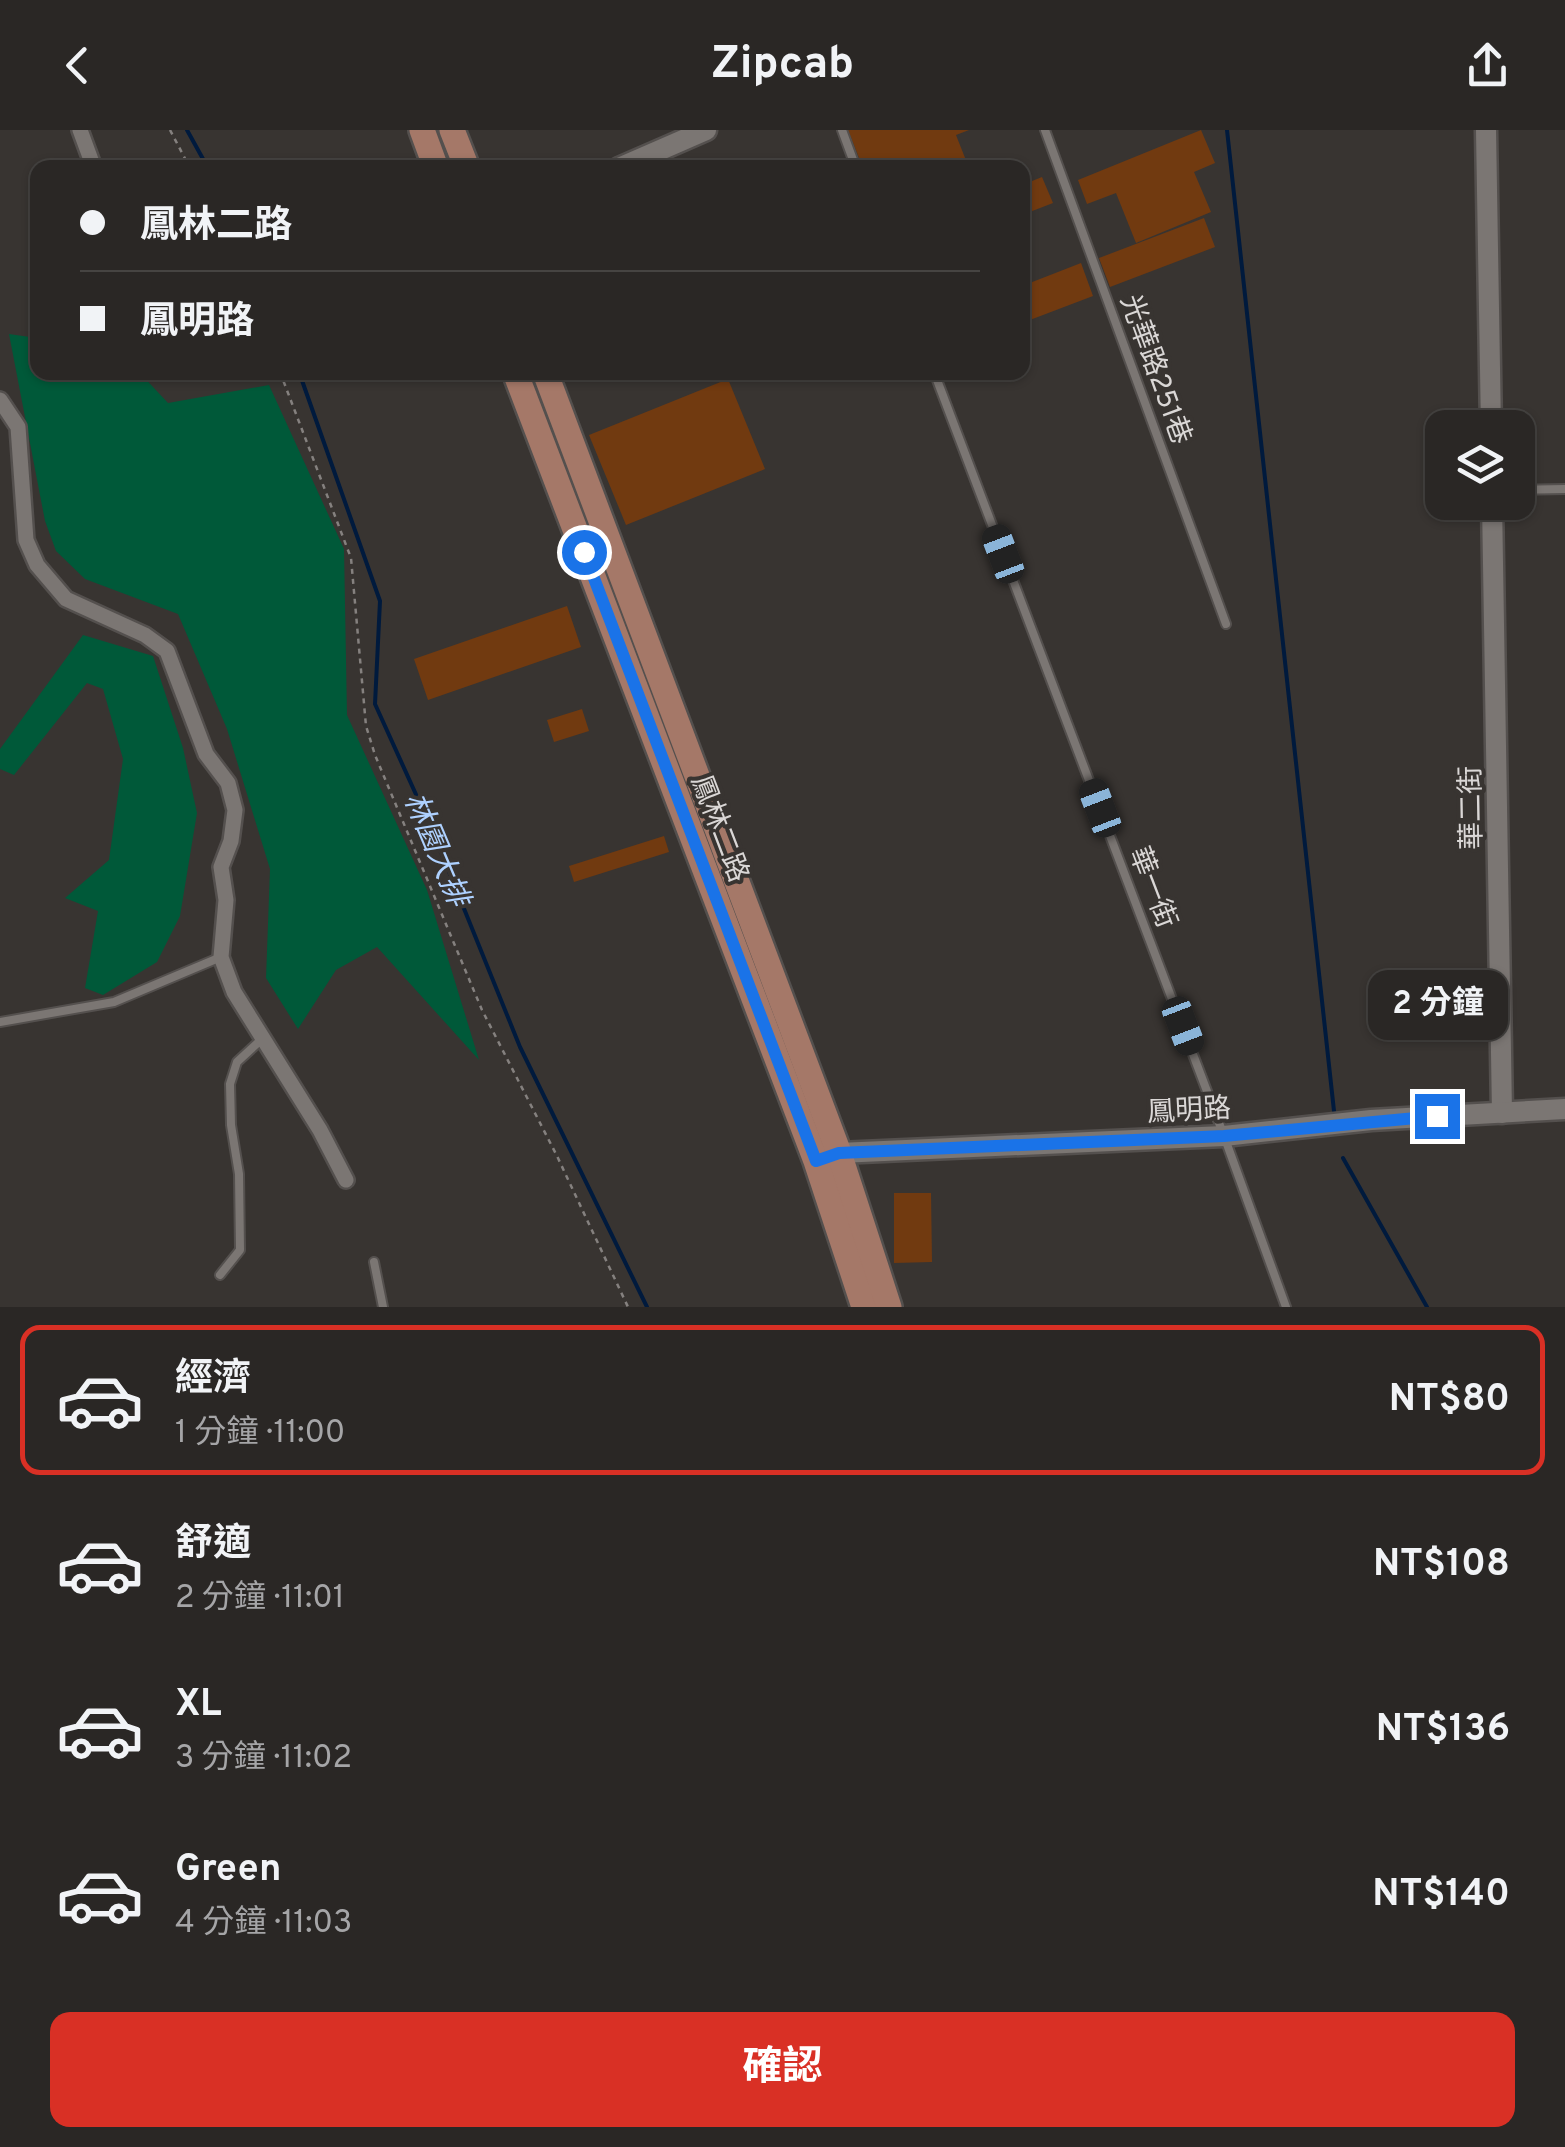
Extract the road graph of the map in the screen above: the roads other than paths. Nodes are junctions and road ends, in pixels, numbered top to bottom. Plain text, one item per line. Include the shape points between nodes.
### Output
1 (80, 130) edge
2 (422, 130) edge
3 (452, 130) edge
4 (706, 130) edge
5 (842, 130) edge
6 (1045, 130) edge
7 (1486, 130) edge
8 (91, 160) edge
9 (433, 160) edge
10 (464, 160) edge
11 (637, 160) edge
12 (853, 160) edge
13 (518, 380) edge
14 (548, 380) edge
15 (937, 380) edge
16 (0, 400) edge
17 (1491, 410) edge
18 (1565, 489) edge
19 (1535, 490) edge
20 (1492, 520) edge
21 (1226, 624) dead end
22 (221, 957) junction
23 (0, 1022) edge
24 (263, 1038) junction
25 (1565, 1110) edge
26 (1502, 1113) junction
27 (1224, 1136) junction
28 (828, 1157) junction
29 (346, 1180) dead end
30 (374, 1262) dead end
31 (220, 1275) dead end
32 (382, 1307) edge
33 (864, 1307) edge
34 (889, 1307) edge
35 (1286, 1307) edge

1 - 8 street
2 - 9 main road
3 - 10 main road
4 - 11 street
5 - 12 lane
6 - 21 lane, 光華路251巷
7 - 17 street
13 - 28 main road, 鳳林二路
14 - 28 main road, 鳳林二路
15 - 27 lane, 華一街
16 - 22 street via 18,427 26,540 37,565 66,600 167,651 206,754 228,784 236,810 221,868
18 - 19 lane
20 - 26 street, 華二街
22 - 23 lane via 114,1002
22 - 24 street
24 - 29 street
24 - 31 lane via 237,1062 230,1084 240,1250
25 - 26 street, 鳳明路
26 - 27 street, 鳳明路
27 - 28 street, 鳳明路
27 - 35 lane, 華一街
28 - 33 main road, 鳳林二路
28 - 34 main road, 鳳林二路
30 - 32 lane

